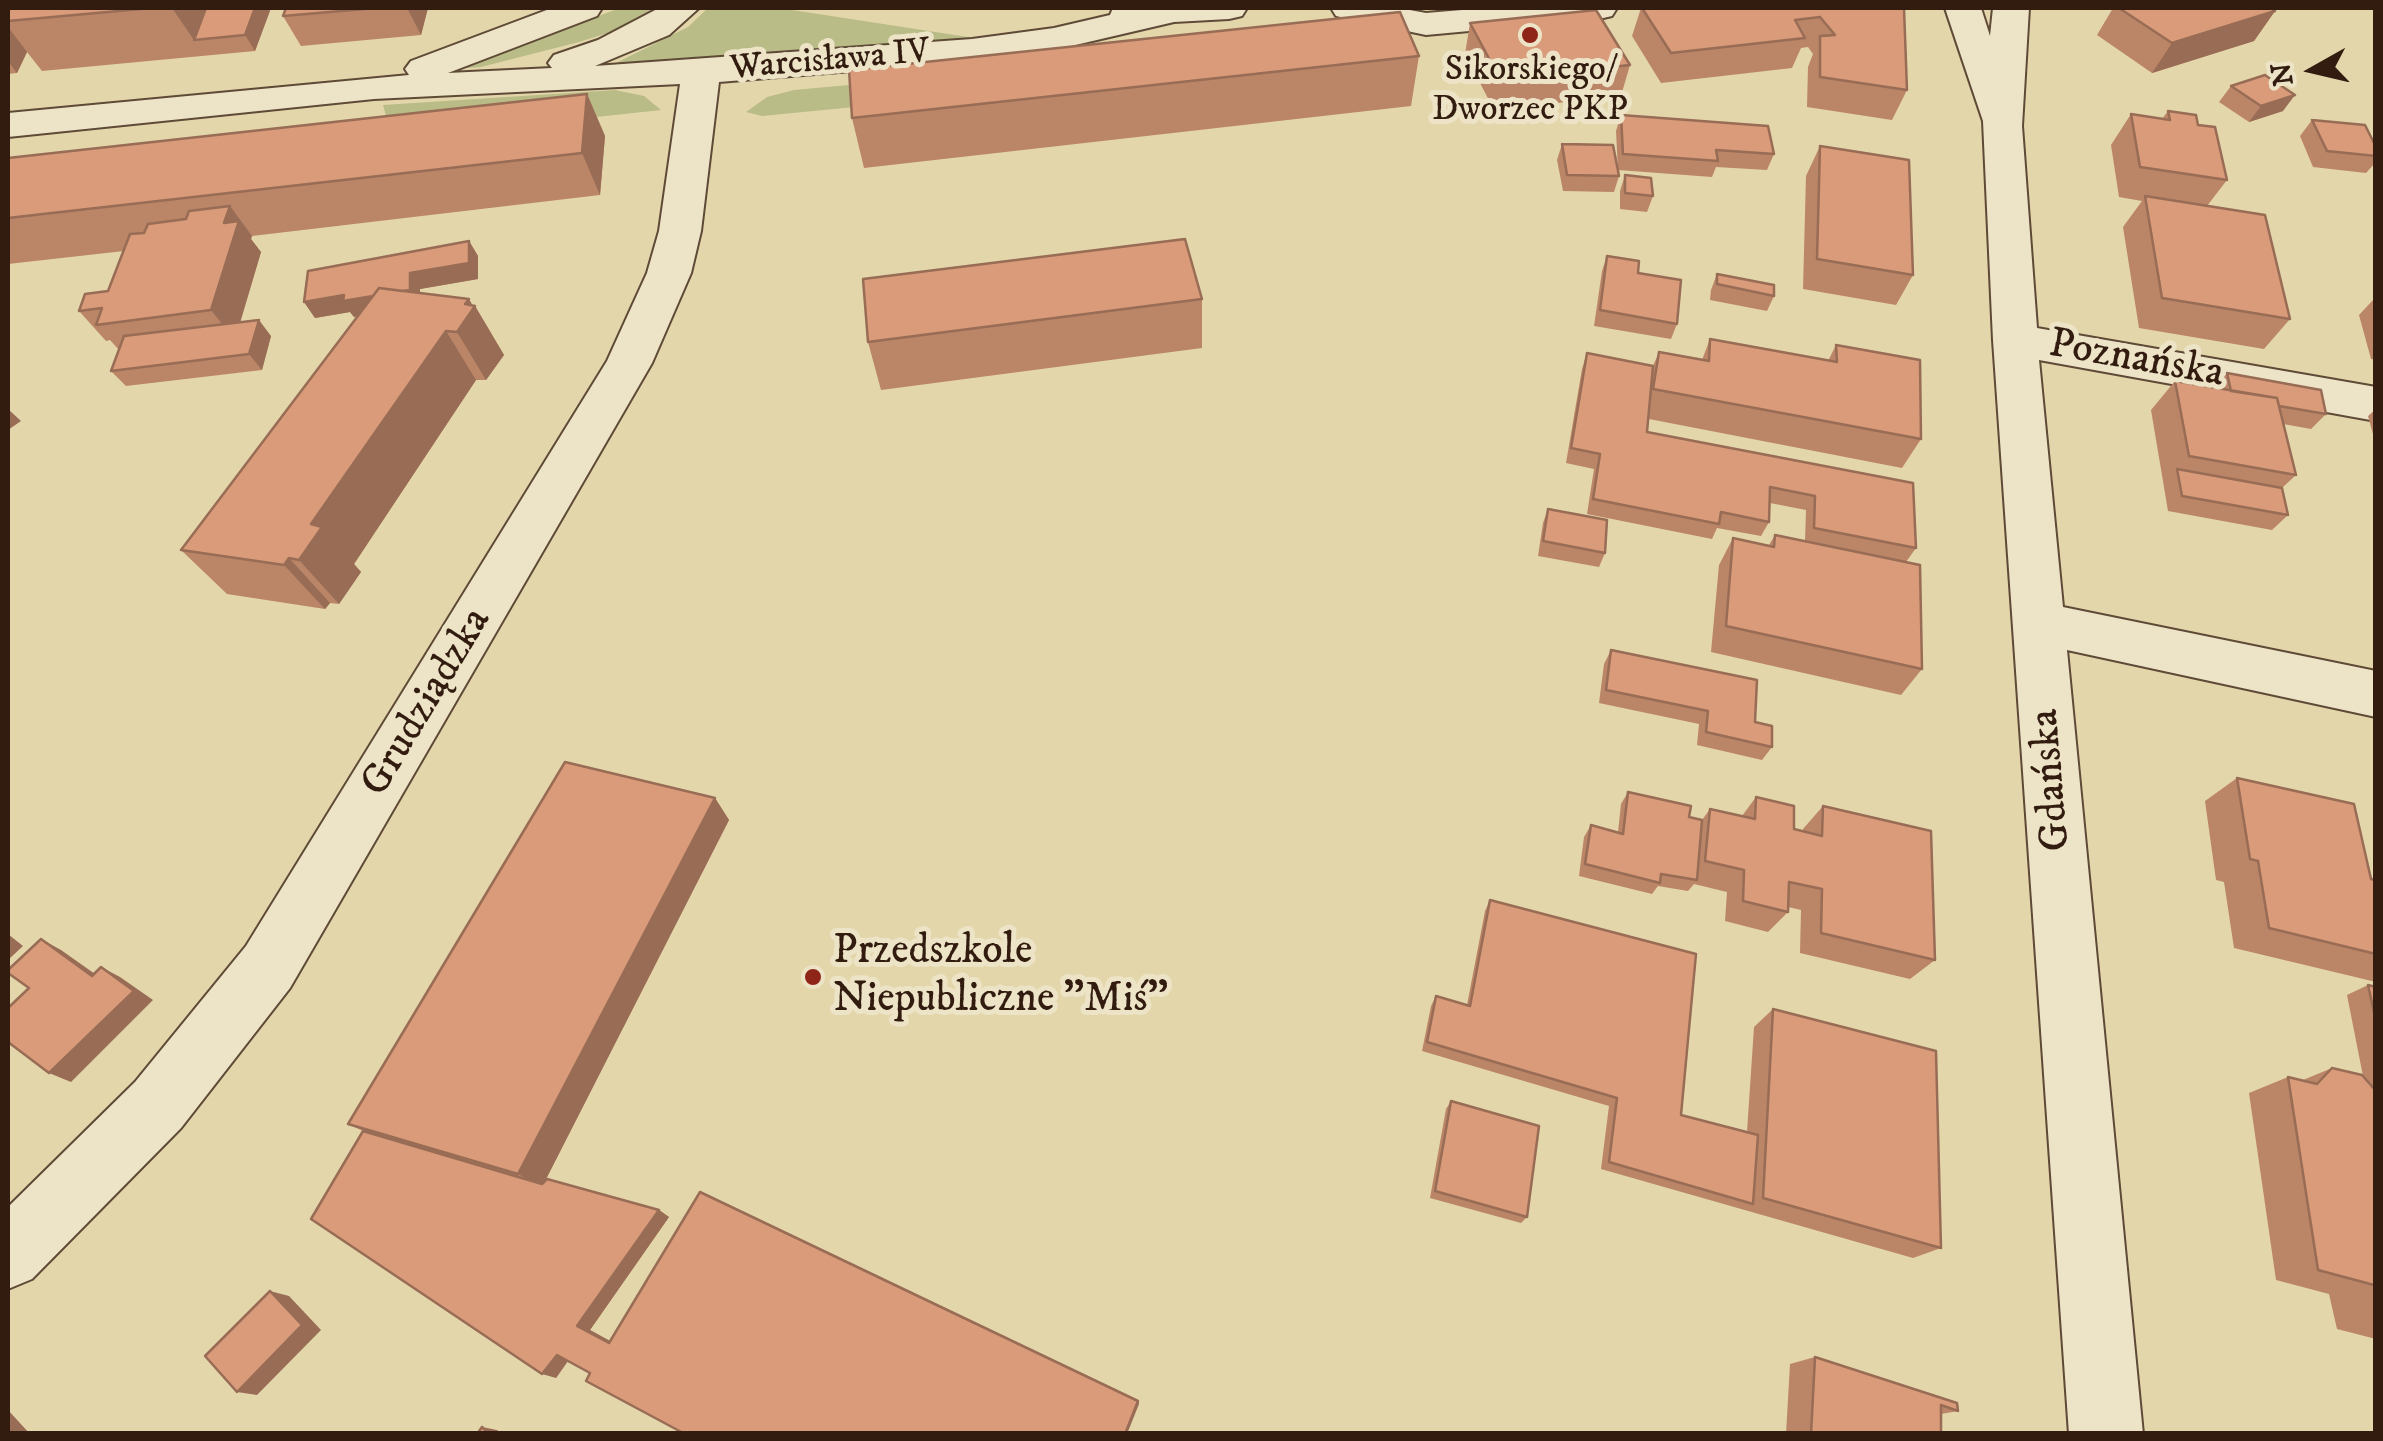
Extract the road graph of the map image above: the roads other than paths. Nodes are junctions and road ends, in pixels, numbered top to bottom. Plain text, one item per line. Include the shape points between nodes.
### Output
1 (584, 8) edge
2 (681, 8) edge
3 (1031, 8) edge
4 (1228, 8) edge
5 (1349, 8) edge
6 (1599, 8) edge
7 (1963, 8) edge
8 (2012, 8) edge
9 (1161, 14) junction
10 (544, 17) edge
11 (702, 72) junction
12 (496, 82) junction
13 (374, 88) junction
14 (8, 125) edge
15 (2002, 126) junction
16 (2015, 340) junction
17 (2376, 404) edge
18 (2040, 623) junction
19 (2376, 694) edge
20 (8, 1255) edge
21 (2106, 1434) edge

1 - 10 street, Warcisława IV
2 - 12 street, Warcisława IV via 611,48
3 - 9 street
4 - 9 street
5 - 6 street via 1426,24
7 - 15 street, Gdańska
8 - 15 street, Gdańska
9 - 11 street, Warcisława IV via 972,50
10 - 13 street, Warcisława IV
11 - 12 street, Warcisława IV
11 - 20 street, Grudziądzka via 680,231 657,302 620,380 268,968 158,1105
12 - 13 street, Warcisława IV
13 - 14 street, Warcisława IV
15 - 16 street, Gdańska
16 - 17 street, Poznańska
16 - 18 street, Gdańska
18 - 19 street
18 - 21 street, Gdańska

